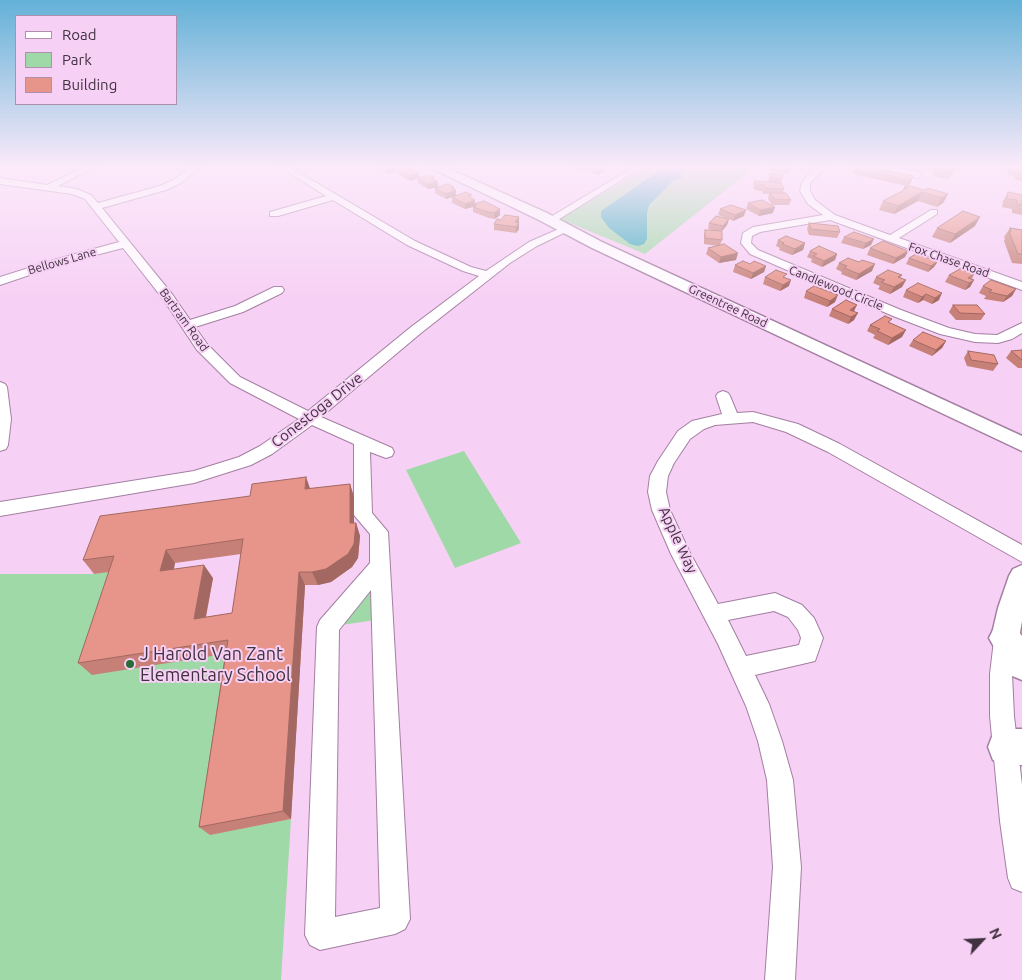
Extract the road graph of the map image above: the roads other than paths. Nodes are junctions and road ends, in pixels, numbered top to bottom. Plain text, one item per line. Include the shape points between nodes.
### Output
1 (100, 212) edge
2 (282, 212) edge
3 (359, 212) edge
4 (530, 212) edge
5 (564, 212) edge
6 (824, 212) edge
7 (934, 212) dead end
8 (274, 214) dead end
9 (831, 217) junction
10 (549, 221) junction
11 (566, 230) junction
12 (890, 239) junction
13 (125, 244) junction
14 (488, 275) junction
15 (0, 281) edge
16 (1022, 286) edge
17 (278, 290) dead end
18 (186, 325) junction
19 (1022, 327) edge
20 (0, 387) edge
21 (723, 396) dead end
22 (311, 417) junction
23 (731, 417) junction
24 (362, 441) junction
25 (1022, 444) edge
26 (0, 445) edge
27 (386, 452) dead end
28 (0, 509) edge
29 (1022, 554) edge
30 (380, 565) junction
31 (1022, 576) edge
32 (713, 614) junction
33 (1014, 651) edge
34 (740, 668) junction
35 (1014, 747) edge
36 (1022, 878) edge
37 (780, 980) edge

1 - 13 street, Bartram Road
2 - 8 street
3 - 14 street via 411,243 467,269
4 - 10 main road, Greentree Road
5 - 10 street
6 - 9 street, Fox Chase Road
7 - 12 street
9 - 12 street, Fox Chase Road
9 - 19 street, Candlewood Circle via 757,229 747,235 746,243 754,252 772,261 953,333 998,339
10 - 11 main road, Greentree Road
11 - 14 street, Conestoga Drive via 524,249
11 - 25 main road, Greentree Road
12 - 16 street, Fox Chase Road
13 - 15 street, Bellows Lane
13 - 18 street, Bartram Road
14 - 22 street, Conestoga Drive
17 - 18 street via 233,311
18 - 22 street, Bartram Road via 212,358 235,380
20 - 26 street via 4,419
21 - 23 street
22 - 24 street, Bartram Road
22 - 28 street, Conestoga Drive via 266,450 222,470
23 - 29 street, Apple Way via 753,417 813,437
23 - 32 street, Apple Way via 698,425 684,435 659,476 657,492 670,530
24 - 27 street, Bartram Road
24 - 30 street via 363,515 379,532
30 - 30 street via 395,918 320,935 328,627
31 - 33 main road via 1011,608
32 - 34 street, Apple Way
32 - 34 street via 775,602 795,611 808,627 812,638 807,654
33 - 35 street via 1001,674 1002,716
34 - 37 street, Apple Way via 757,704 780,780 787,867
35 - 36 street via 1013,821

